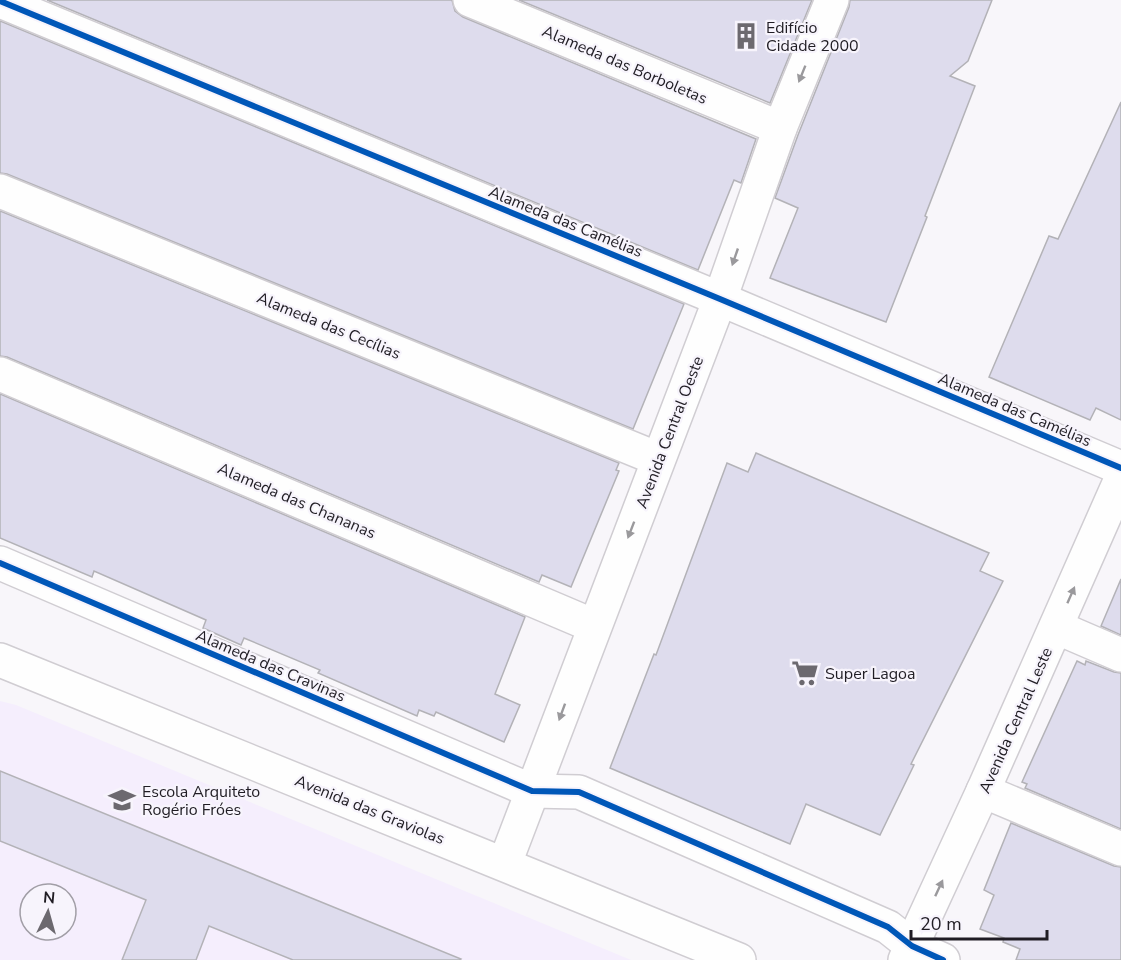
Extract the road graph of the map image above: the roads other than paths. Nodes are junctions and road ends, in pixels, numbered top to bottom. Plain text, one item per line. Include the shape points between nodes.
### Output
1 (470, 0) edge
2 (832, 0) edge
3 (0, 1) edge
4 (780, 129) junction
5 (0, 191) edge
6 (720, 299) junction
7 (0, 374) edge
8 (658, 459) junction
9 (1121, 468) edge
10 (1121, 479) edge
11 (0, 563) edge
12 (594, 626) junction
13 (1056, 627) junction
14 (1121, 655) edge
15 (0, 660) edge
16 (532, 791) junction
17 (983, 791) junction
18 (1121, 849) edge
19 (504, 863) junction
20 (909, 953) edge
21 (739, 960) edge
22 (943, 960) edge

1 - 4 street, Alameda das Borboletas
2 -> 4 street, Avenida Central Oeste
3 - 6 street, Alameda das Camélias
4 -> 6 street, Avenida Central Oeste
5 - 8 street, Alameda das Cecílias
6 - 8 street, Avenida Central Oeste
6 - 9 street, Alameda das Camélias
7 - 12 street, Alameda das Chananas
8 -> 12 street, Avenida Central Oeste
13 -> 10 street, Avenida Central Leste
11 - 16 street, Alameda das Cravinas
12 -> 16 street, Avenida Central Oeste
13 - 14 street
13 - 17 street, Avenida Central Leste
15 - 19 street, Avenida das Graviolas
16 - 19 street, Avenida Central Oeste
16 - 20 street via 579,792 888,927
17 - 18 street
20 -> 17 street, Avenida Central Leste
19 - 21 street, Avenida das Graviolas
20 - 22 street

